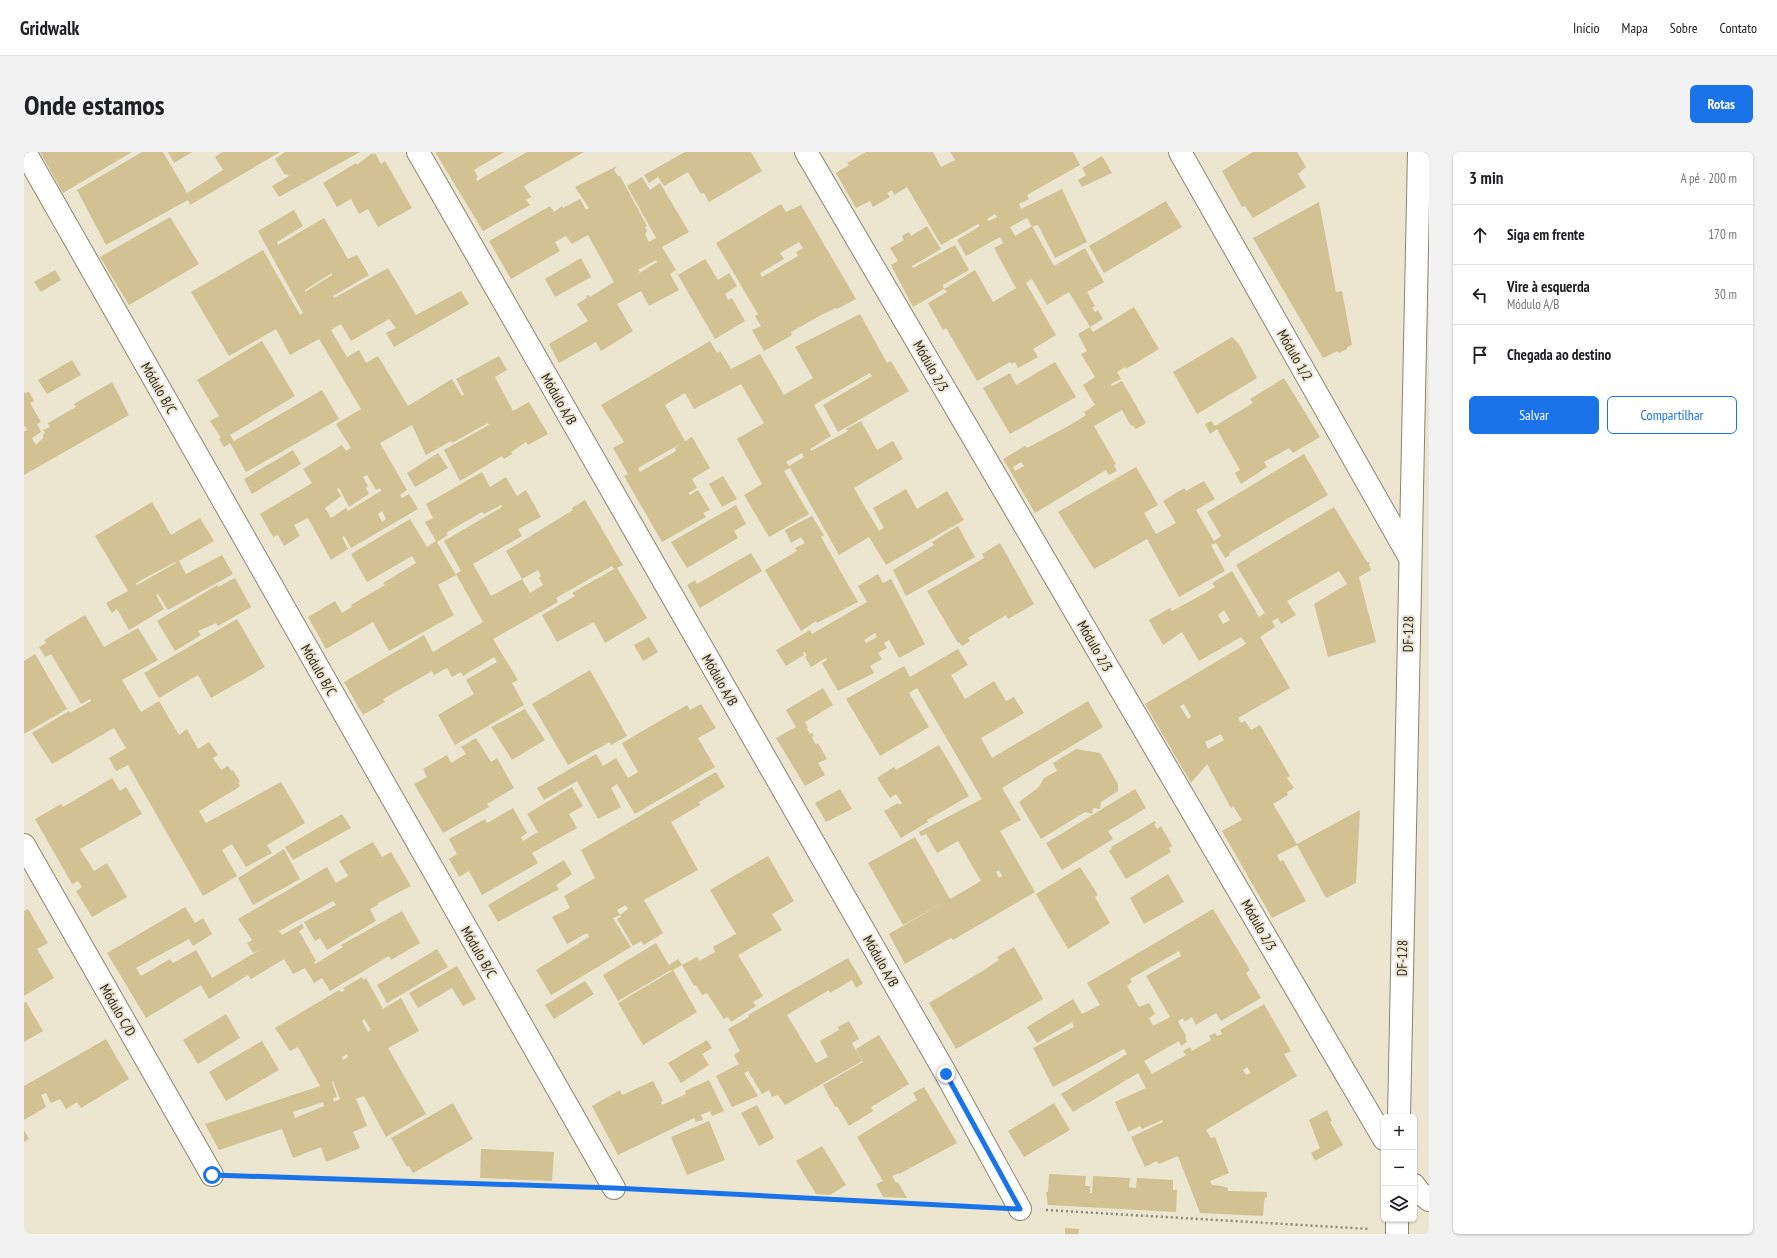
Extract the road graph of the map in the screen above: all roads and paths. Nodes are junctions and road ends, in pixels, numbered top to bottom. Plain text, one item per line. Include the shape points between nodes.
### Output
1 (25, 152) edge
2 (418, 152) edge
3 (806, 152) edge
4 (1180, 152) edge
5 (1419, 152) edge
6 (1429, 176) edge
7 (1419, 198) junction
8 (1410, 558) junction
9 (24, 845) edge
10 (1399, 1114) edge
11 (1381, 1134) edge
12 (212, 1175) joint
13 (1415, 1186) edge
14 (614, 1188) junction
15 (1429, 1200) edge
16 (1020, 1209) junction
17 (1397, 1228) edge

1 - 14 street, Módulo B/C
2 - 16 street, Módulo A/B via 942,1067
3 - 11 street, Módulo 2/3
4 - 8 street, Módulo 1/2
5 - 7 street, DF-128 / DF-128
6 - 7 street
7 - 8 street, DF-128 / DF-128
8 - 10 street, DF-128 / DF-128
9 - 12 street, Módulo C/D
12 - 14 path
13 - 15 street
14 - 16 path
16 - 17 path

